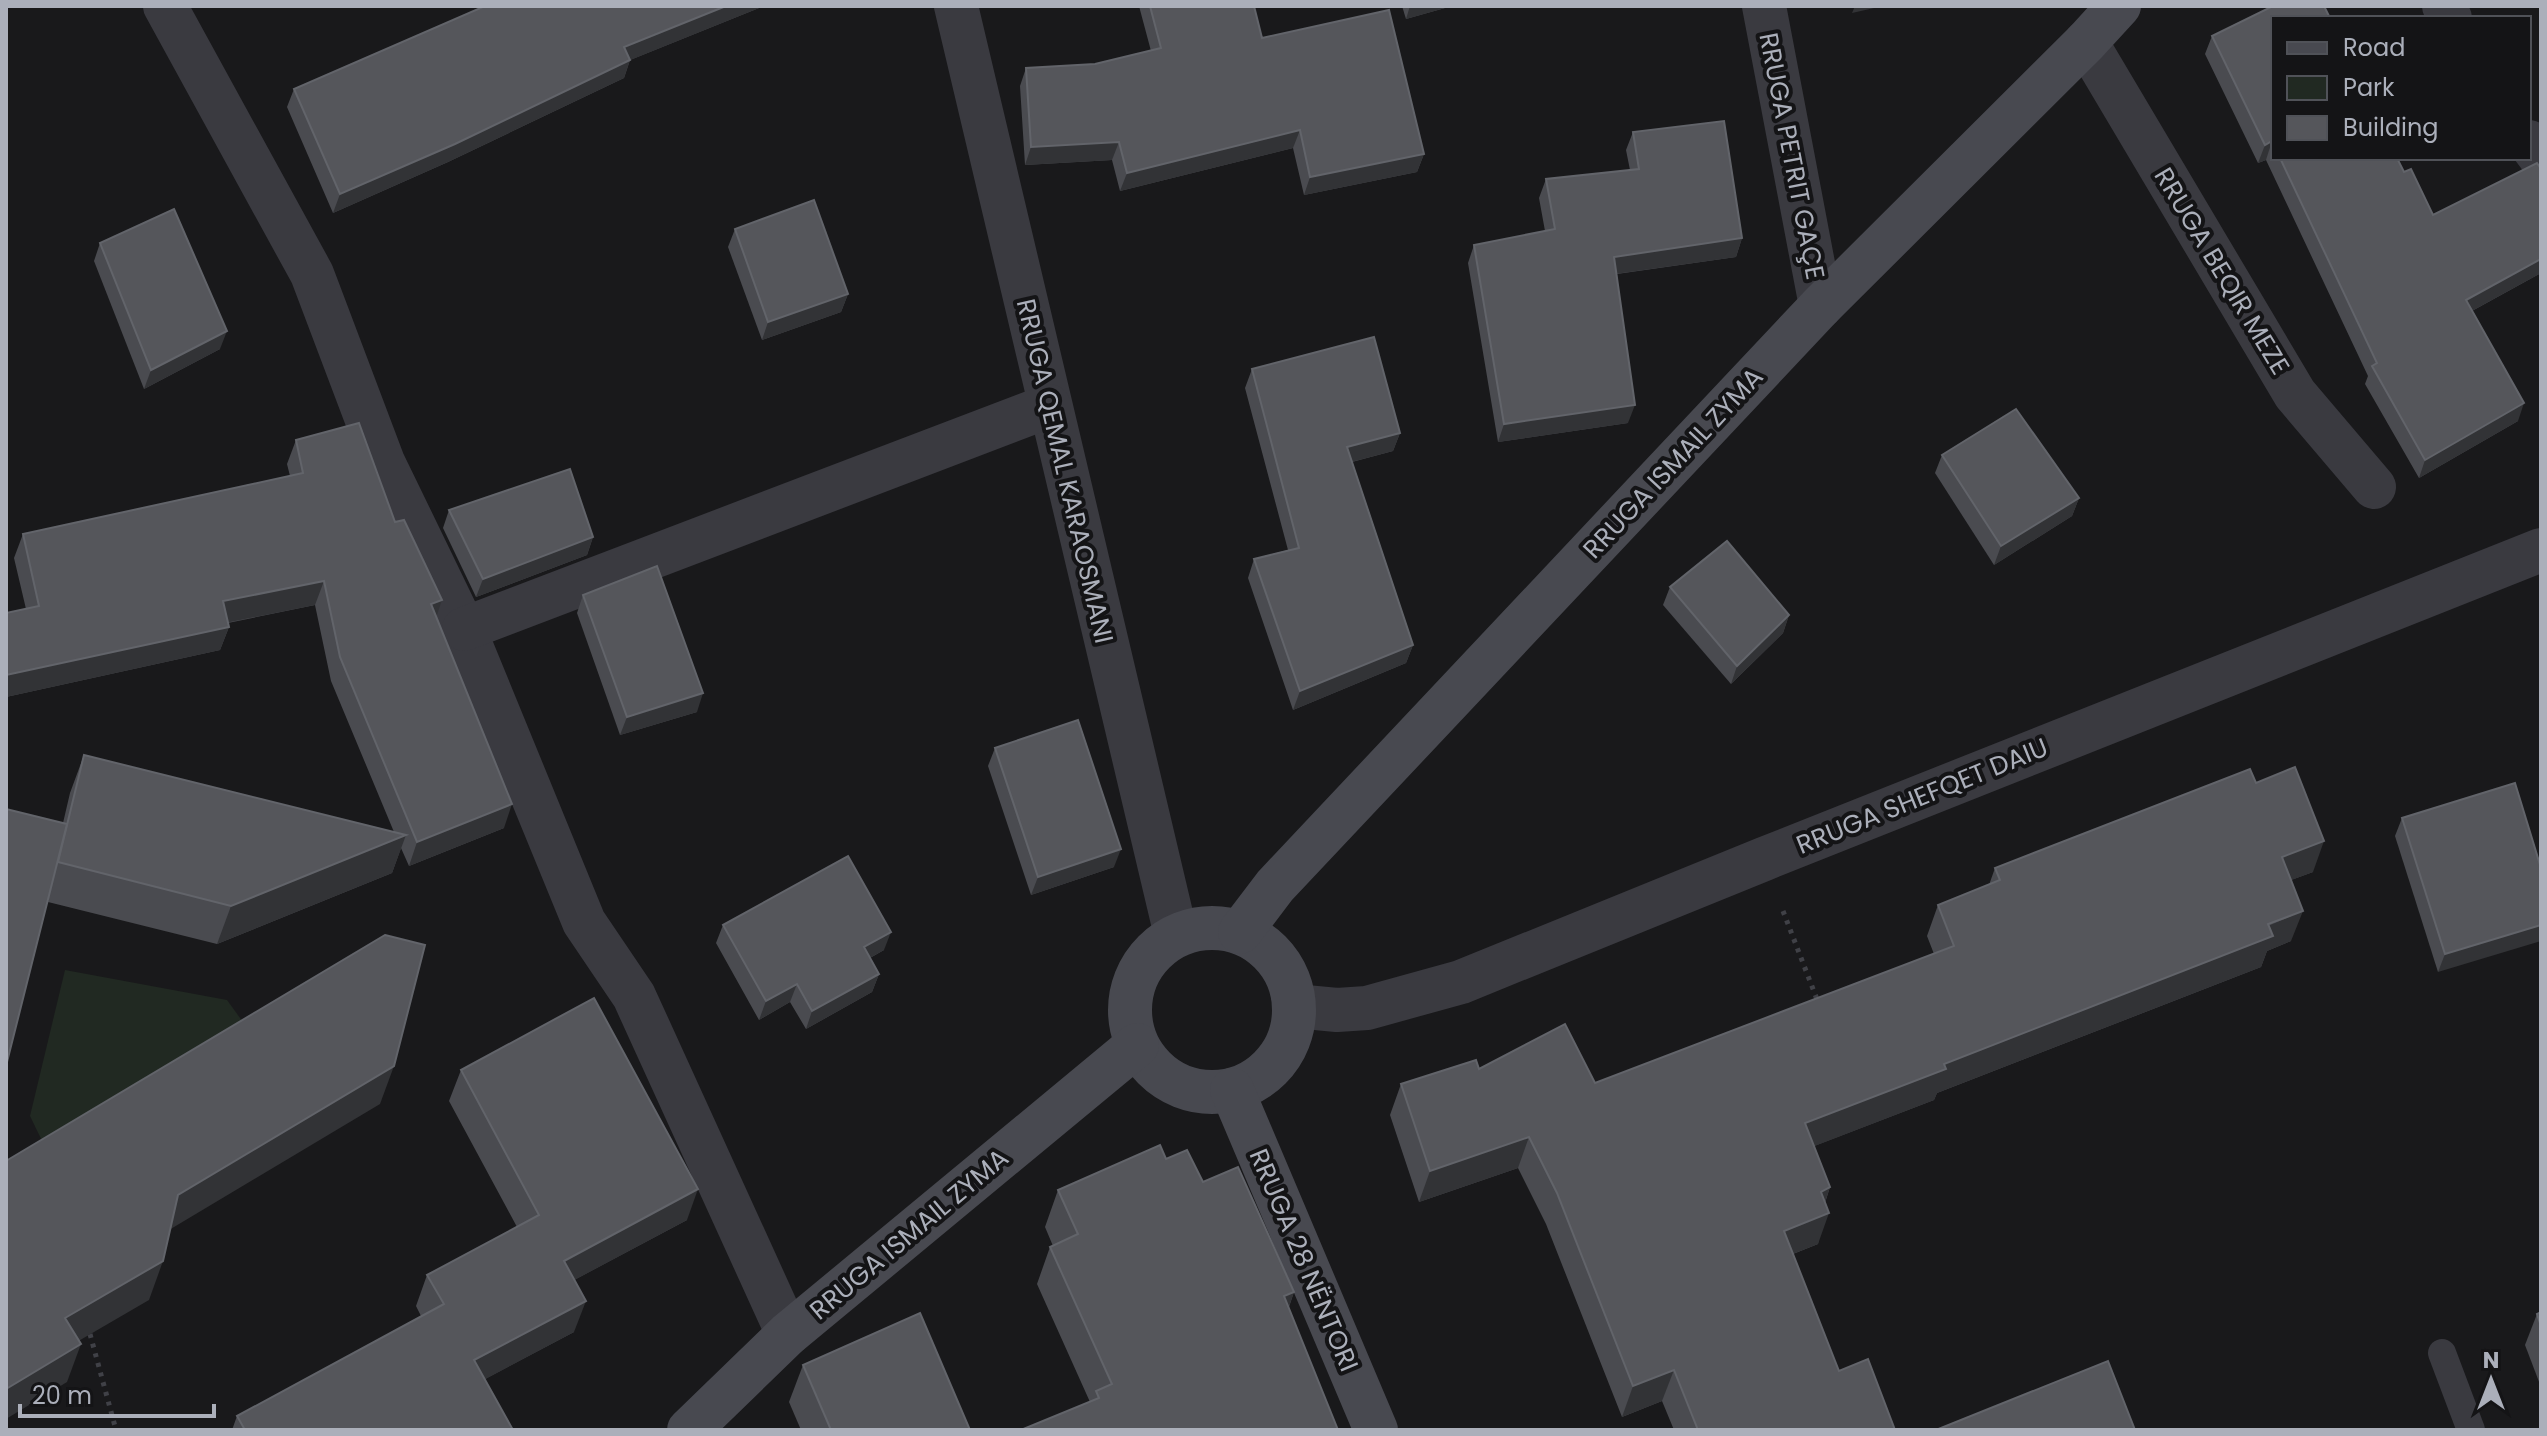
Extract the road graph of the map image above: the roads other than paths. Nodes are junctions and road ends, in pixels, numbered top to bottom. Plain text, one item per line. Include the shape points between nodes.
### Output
1 (165, 6) edge
2 (956, 6) edge
3 (1764, 6) edge
4 (2119, 6) edge
5 (2086, 42) junction
6 (1821, 306) junction
7 (1049, 406) junction
8 (2374, 487) dead end
9 (2541, 550) edge
10 (464, 629) junction
11 (1240, 932) junction
12 (1176, 935) junction
13 (1295, 1006) junction
14 (1137, 1045) junction
15 (1232, 1090) junction
16 (788, 1334) junction
17 (2442, 1353) dead end
18 (689, 1430) edge
19 (1376, 1430) edge
20 (2471, 1430) edge

1 - 10 street via 312,274 383,462
2 - 7 street, RRUGA QEMAL KARAOSMANI
3 - 6 street, RRUGA PETRIT GAÇE
4 - 5 main road, RRUGA ISMAIL ZYMA
5 - 6 main road, RRUGA ISMAIL ZYMA
5 - 8 street, RRUGA BEQIR MEZE via 2295,394
6 - 11 main road, RRUGA ISMAIL ZYMA via 1275,886
7 - 10 street
7 - 12 street, RRUGA QEMAL KARAOSMANI
9 - 13 street, RRUGA SHEFQET DAIU via 1461,982 1367,1008
10 - 16 street via 584,922 634,996
11 - 12 main road via 1207,928
11 - 13 main road via 1261,942 1279,960
12 - 14 main road via 1138,970 1129,1021
13 - 15 main road via 1292,1034 1279,1058 1258,1079
14 - 15 main road via 1154,1069 1177,1085 1204,1093
14 - 16 main road, RRUGA ISMAIL ZYMA
15 - 19 main road, RRUGA 28 NËNTORI
16 - 18 main road, RRUGA ISMAIL ZYMA
17 - 20 lane

